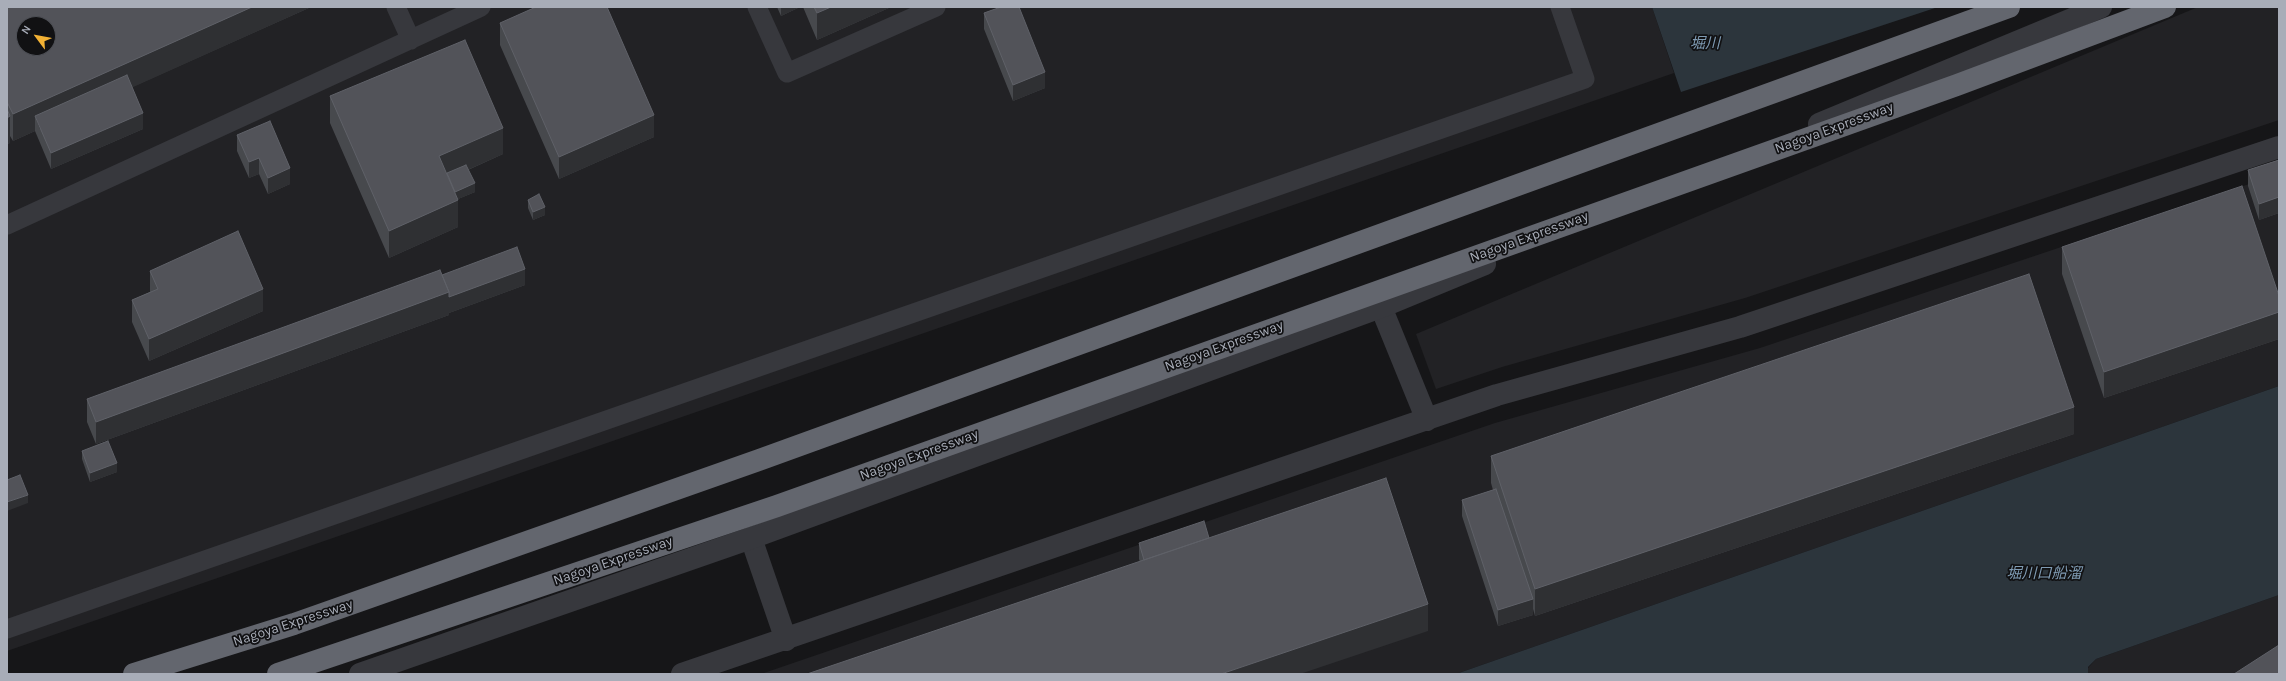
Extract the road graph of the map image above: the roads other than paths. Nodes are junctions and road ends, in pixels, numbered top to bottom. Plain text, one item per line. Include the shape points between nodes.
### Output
1 (396, 7) edge
2 (481, 7) edge
3 (757, 7) edge
4 (936, 7) edge
5 (1560, 7) edge
6 (2009, 7) edge
7 (2101, 7) edge
8 (2166, 7) edge
9 (411, 40) junction
10 (2279, 147) edge
11 (7, 225) edge
12 (1381, 307) junction
13 (1427, 420) junction
14 (751, 538) junction
15 (7, 629) edge
16 (786, 640) junction
17 (134, 674) edge
18 (278, 674) edge
19 (360, 674) edge
20 (682, 674) edge

1 - 9 lane
2 - 9 lane
3 - 4 lane via 787,72
5 - 15 lane via 1585,79
6 - 17 highway, Nagoya Expressway via 759,460 294,624
7 - 12 street
8 - 18 highway, Nagoya Expressway, bridge via 1942,90 777,506
9 - 11 lane
10 - 13 street via 1740,327 1497,395
12 - 13 street
12 - 14 street
13 - 16 street
14 - 16 street
14 - 19 street
16 - 20 street

